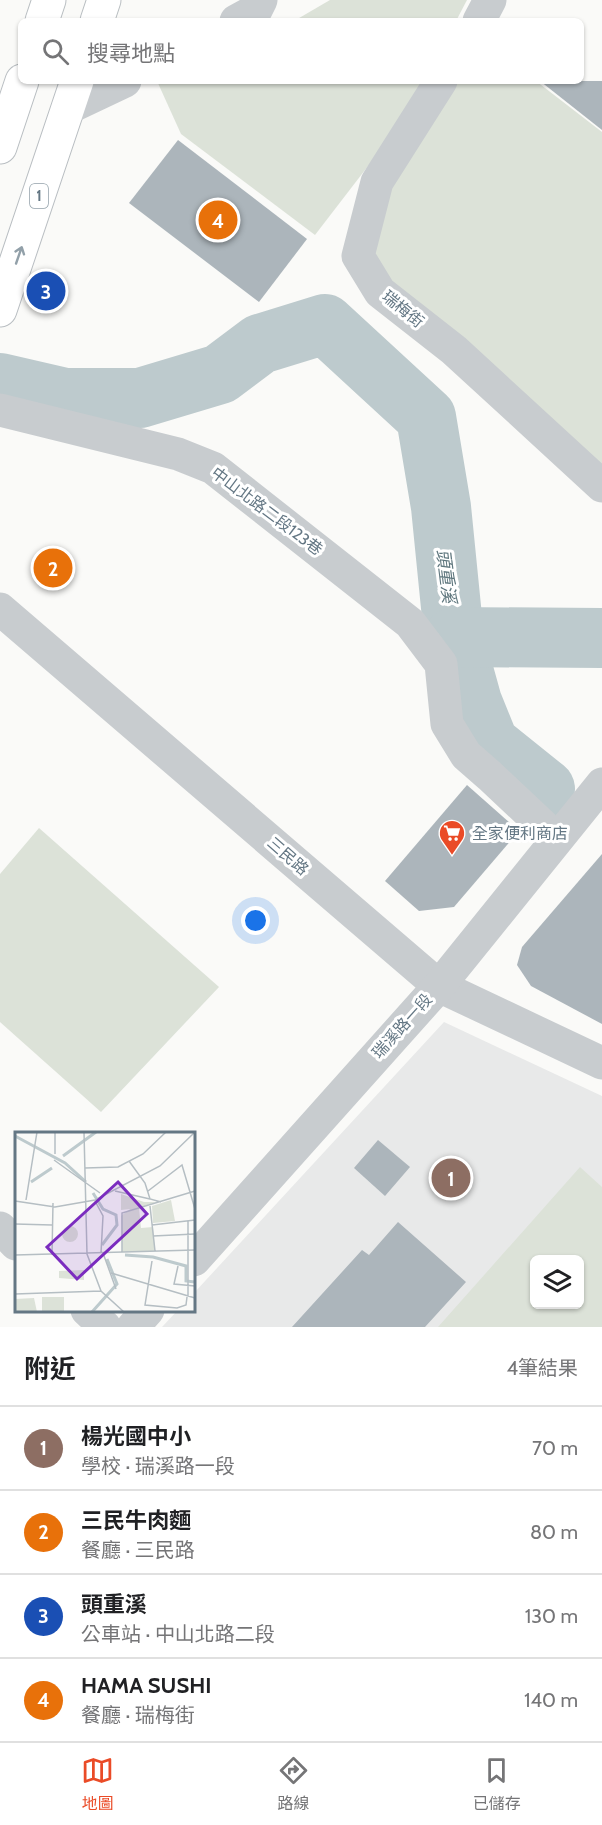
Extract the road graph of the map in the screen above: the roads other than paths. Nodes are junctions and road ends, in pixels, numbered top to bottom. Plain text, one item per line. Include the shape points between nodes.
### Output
1 (49, 0) edge
2 (104, 0) edge
3 (261, 0) edge
4 (490, 0) edge
5 (43, 18) edge
6 (98, 18) edge
7 (241, 18) edge
8 (480, 18) edge
9 (21, 84) edge
10 (112, 84) edge
11 (439, 84) edge
12 (73, 94) edge
13 (0, 147) edge
14 (0, 310) edge
15 (0, 410) edge
16 (602, 486) edge
17 (0, 609) edge
18 (602, 784) edge
19 (578, 827) edge
20 (439, 986) junction
21 (602, 1064) edge
22 (0, 1228) edge
23 (15, 1243) edge
24 (195, 1259) edge
25 (88, 1312) edge
26 (147, 1312) edge
27 (105, 1327) edge
28 (133, 1327) edge

1 - 5 main road
2 - 6 main road
3 - 7 street via 255,10
4 - 8 street
9 - 13 main road
10 - 12 street
11 - 16 street, 瑞梅街 via 377,182 358,256 380,292 454,350
14 -> 12 main road, 1
15 - 19 street, 中山北路二段123巷 via 178,454 213,468 410,622 441,664 447,724 466,755 490,776
17 - 20 street, 三民路
18 - 19 street, 瑞溪路一段
19 - 20 street, 瑞溪路一段
20 - 21 street, 三民路
20 - 24 street, 瑞溪路一段
22 - 23 street
25 - 27 street
26 - 28 street

